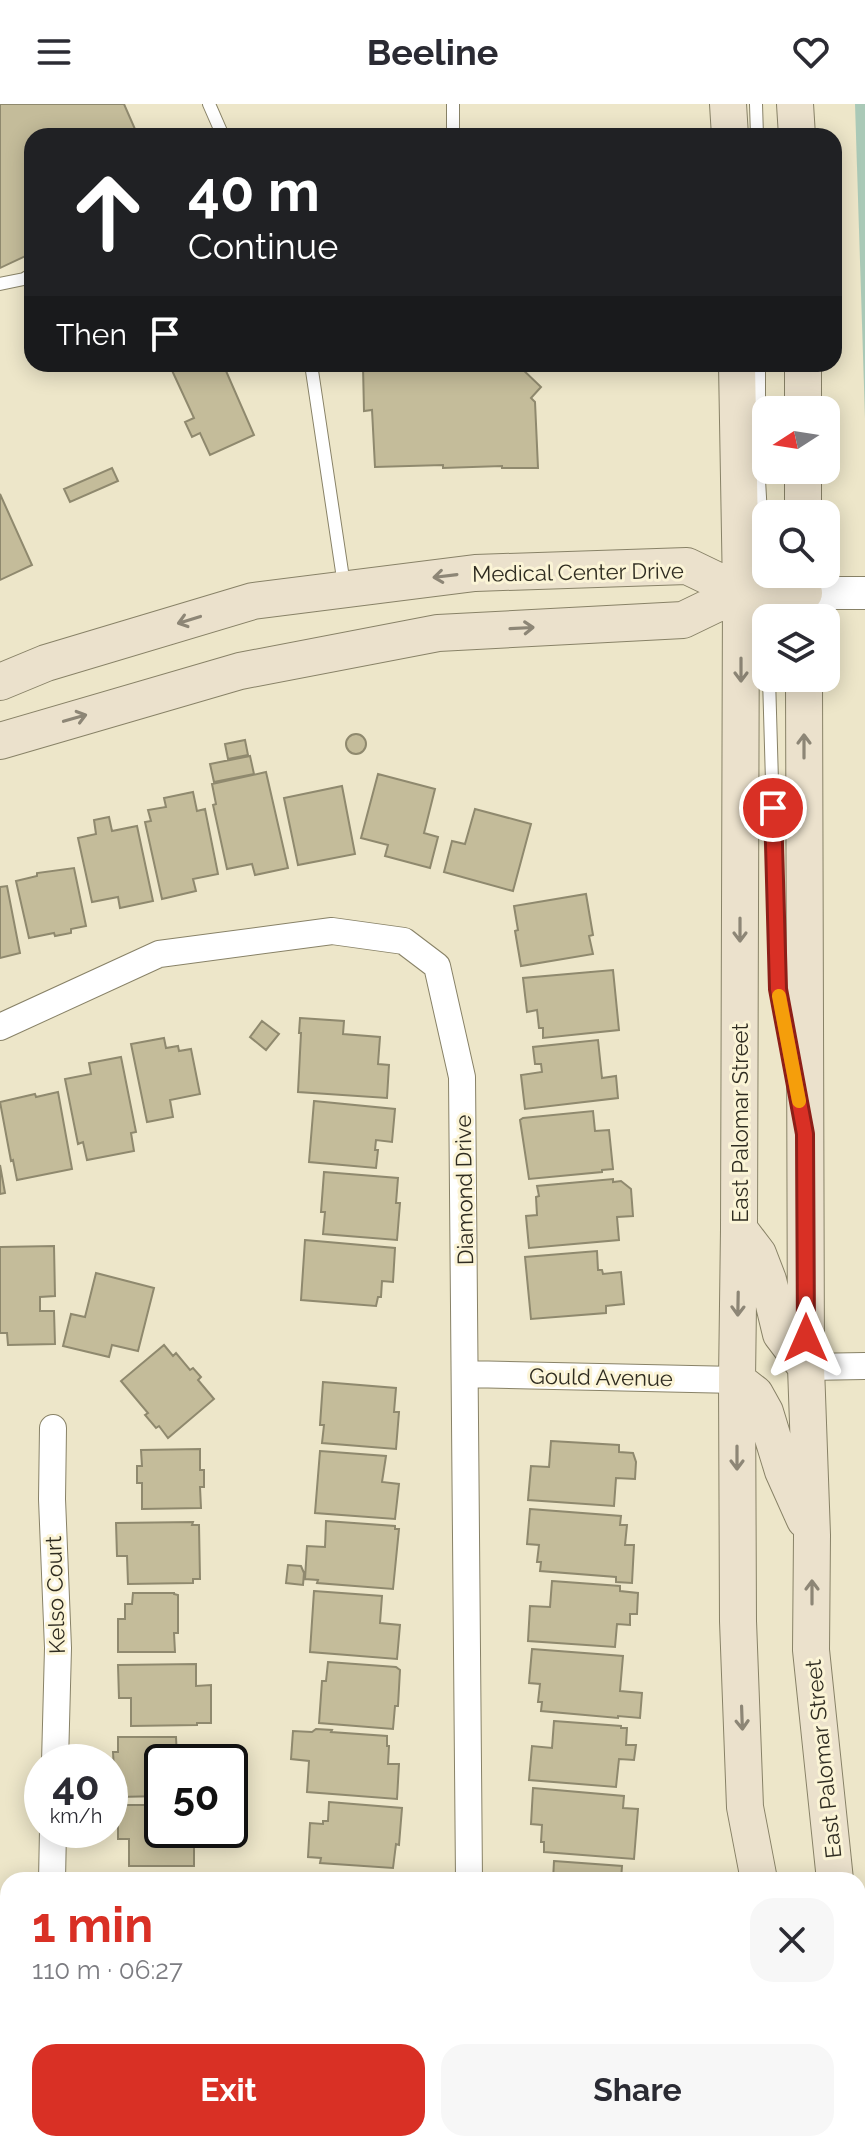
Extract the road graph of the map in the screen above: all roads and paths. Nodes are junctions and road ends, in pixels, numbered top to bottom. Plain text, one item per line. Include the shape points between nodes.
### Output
1 (209, 104) edge
2 (453, 104) edge
3 (728, 104) edge
4 (756, 104) edge
5 (795, 104) edge
6 (220, 128) edge
7 (453, 128) edge
8 (730, 128) edge
9 (757, 128) edge
10 (796, 128) edge
11 (24, 279) edge
12 (0, 284) edge
13 (312, 372) edge
14 (738, 372) edge
15 (759, 372) edge
16 (803, 372) edge
17 (759, 396) edge
18 (803, 396) edge
19 (759, 484) edge
20 (759, 484) edge
21 (345, 588) junction
22 (865, 593) edge
23 (804, 595) edge
24 (758, 601) edge
25 (0, 682) edge
26 (769, 692) edge
27 (804, 692) edge
28 (0, 741) edge
29 (0, 1027) edge
30 (805, 1134) junction
31 (739, 1229) junction
32 (865, 1366) edge
33 (806, 1367) junction
34 (466, 1374) junction
35 (737, 1380) junction
36 (53, 1428) dead end
37 (812, 1535) junction
38 (55, 1744) edge
39 (53, 1848) edge
40 (52, 1872) edge
41 (469, 1872) edge
42 (757, 1872) edge
43 (834, 1872) edge

1 - 6 lane
2 - 7 lane
3 - 8 main road
4 - 9 lane
5 - 10 main road
11 - 12 lane
13 - 21 lane
14 - 24 main road, East Palomar Street
15 - 17 lane
16 - 18 main road
19 - 24 lane
20 - 24 lane
24 -> 21 main road, Medical Center Drive via 687,566 475,573
21 -> 25 main road, Medical Center Drive via 253,601 46,663
22 - 23 street
23 - 24 main road
28 -> 24 main road, Medical Center Drive via 240,671 438,633 683,620
24 -> 31 main road, East Palomar Street
26 - 30 lane via 778,989
30 -> 27 main road, East Palomar Street
29 - 34 street, Diamond Drive via 159,954 332,931 404,941 437,966 462,1077
30 - 33 main road, East Palomar Street
31 - 33 main road via 758,1254 781,1334
31 -> 35 main road, East Palomar Street
32 - 33 street
33 - 37 main road, East Palomar Street
34 - 35 street, Gould Avenue
34 - 41 street, Diamond Drive
35 - 37 main road via 755,1394 765,1412 783,1471
35 -> 42 main road, East Palomar Street via 745,1807
36 - 38 street, Kelso Court
43 -> 37 main road, East Palomar Street via 811,1650
39 - 40 street

